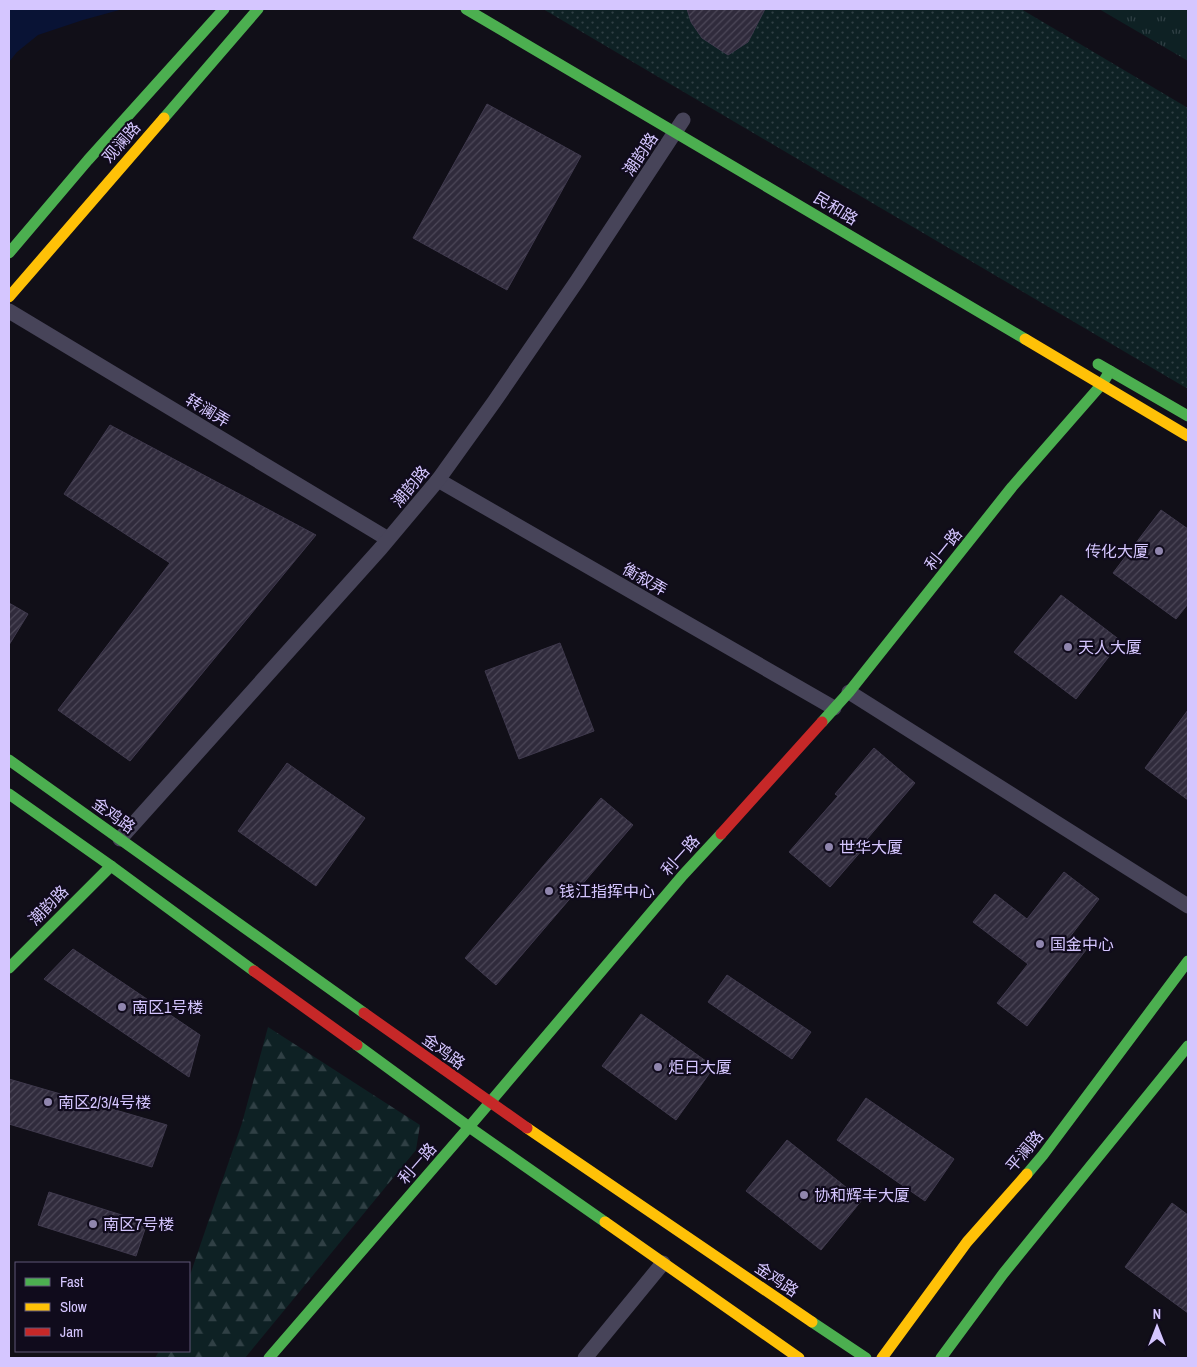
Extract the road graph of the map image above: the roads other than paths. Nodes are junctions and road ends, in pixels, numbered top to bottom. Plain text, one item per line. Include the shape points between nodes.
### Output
1 (224, 9) edge
2 (258, 9) edge
3 (466, 9) edge
4 (681, 123) junction
5 (9, 253) edge
6 (9, 297) edge
7 (9, 311) edge
8 (1084, 356) dead end
9 (1110, 371) junction
10 (1102, 384) junction
11 (1188, 416) edge
12 (1188, 436) edge
13 (438, 480) junction
14 (388, 539) junction
15 (849, 692) junction
16 (834, 708) junction
17 (9, 760) edge
18 (9, 794) edge
19 (120, 839) junction
20 (111, 866) junction
21 (1188, 906) edge
22 (1188, 961) edge
23 (9, 968) edge
24 (1188, 1046) edge
25 (490, 1104) junction
26 (469, 1127) junction
27 (663, 1263) junction
28 (269, 1358) edge
29 (585, 1358) edge
30 (800, 1358) edge
31 (866, 1358) edge
32 (882, 1358) edge
33 (941, 1358) edge

1 - 5 main road, 观澜路
2 - 6 main road, 观澜路
3 - 4 main road, 民和路
4 - 10 main road, 民和路
4 - 13 street, 潮韵路 via 577,281
7 - 14 street, 转澜弄
8 - 9 main road
9 - 10 main road, 利一路
9 - 11 main road
10 - 12 main road, 民和路
10 - 15 main road, 利一路 via 1012,487
13 - 14 street, 潮韵路
13 - 16 street, 衡叙弄
14 - 19 street, 潮韵路
15 - 16 main road, 利一路
15 - 21 street
16 - 25 main road, 利一路 via 683,875
17 - 19 main road, 金鸡路
18 - 20 main road
19 - 25 main road, 金鸡路
20 - 23 main road, 潮韵路
20 - 26 main road
22 - 32 main road, 平澜路 via 1043,1155 967,1242
24 - 33 main road via 1003,1274
25 - 26 main road, 利一路
25 - 31 main road, 金鸡路
26 - 27 main road
26 - 28 main road, 利一路
27 - 29 street
27 - 30 main road

